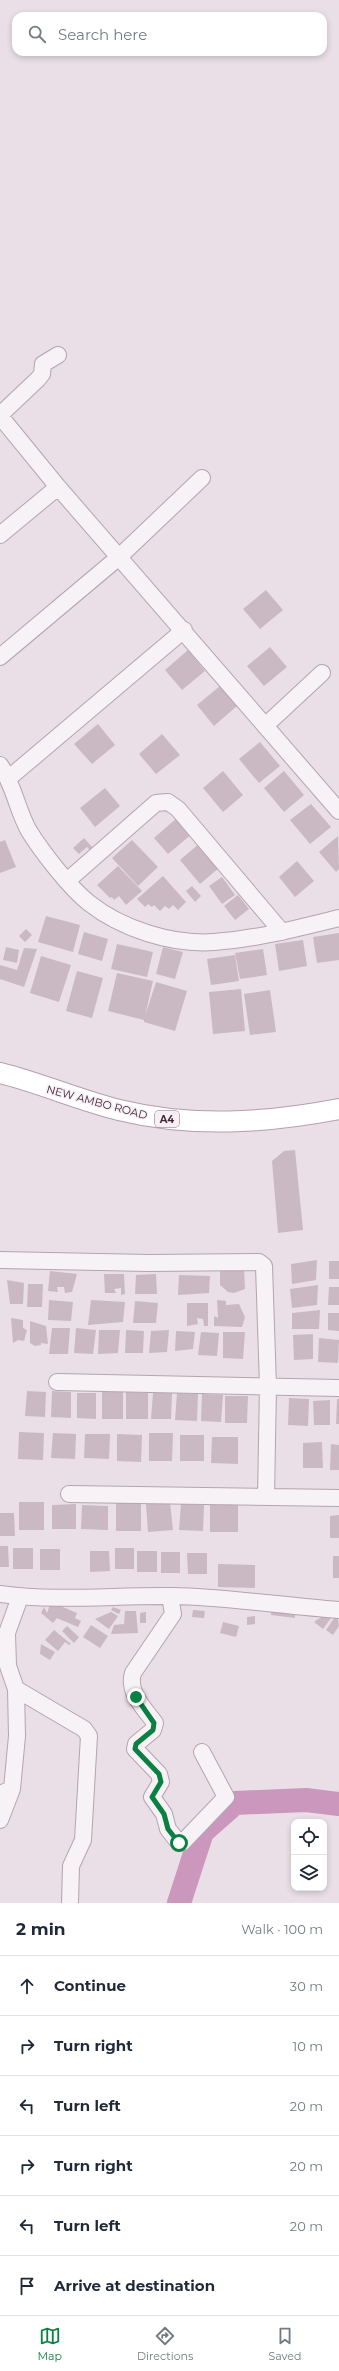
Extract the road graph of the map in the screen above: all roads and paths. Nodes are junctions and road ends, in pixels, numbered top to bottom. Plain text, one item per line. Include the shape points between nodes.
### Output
1 (58, 355) dead end
2 (0, 415) edge
3 (202, 478) dead end
4 (58, 487) junction
5 (0, 535) edge
6 (119, 557) junction
7 (184, 630) junction
8 (0, 658) edge
9 (322, 673) dead end
10 (266, 726) junction
11 (4, 771) edge
12 (339, 811) edge
13 (67, 881) junction
14 (339, 918) edge
15 (282, 932) junction
16 (0, 1073) edge
17 (339, 1109) edge
18 (0, 1260) edge
19 (57, 1382) dead end
20 (268, 1386) junction
21 (339, 1388) edge
22 (69, 1494) dead end
23 (266, 1497) junction
24 (339, 1498) edge
25 (0, 1594) edge
26 (170, 1596) junction
27 (20, 1597) junction
28 (339, 1610) edge
29 (16, 1689) junction
30 (202, 1752) dead end
31 (6, 1791) edge
32 (0, 1820) edge
33 (70, 1903) edge

1 - 2 street via 43,364 42,374
2 - 4 street
3 - 6 street
4 - 5 street
4 - 6 street
6 - 7 street
6 - 8 street
7 - 10 street
7 - 11 street
9 - 10 street
10 - 12 street
11 - 13 street via 29,831
13 - 15 street via 89,903 114,918 151,934 189,942 214,942
13 - 15 street via 156,803 168,802 178,809
14 - 15 street
16 - 17 main road, NEW AMBO ROAD / A4 via 119,1110 165,1119 212,1122 261,1121
18 - 20 street via 259,1262 264,1266 266,1273
19 - 20 street
20 - 21 street
20 - 23 street
22 - 23 street
23 - 24 street
25 - 27 street
26 - 27 street
26 - 28 street via 211,1597
26 - 30 street via 173,1614 133,1673 131,1680 136,1697 154,1723 153,1730 136,1744 135,1749 159,1774 161,1782 152,1797 164,1814 168,1829 179,1843 183,1842 226,1797
27 - 29 street via 7,1633 8,1666
29 - 31 street via 17,1736
29 - 33 street via 84,1729 89,1736 83,1840 71,1866
31 - 32 street

